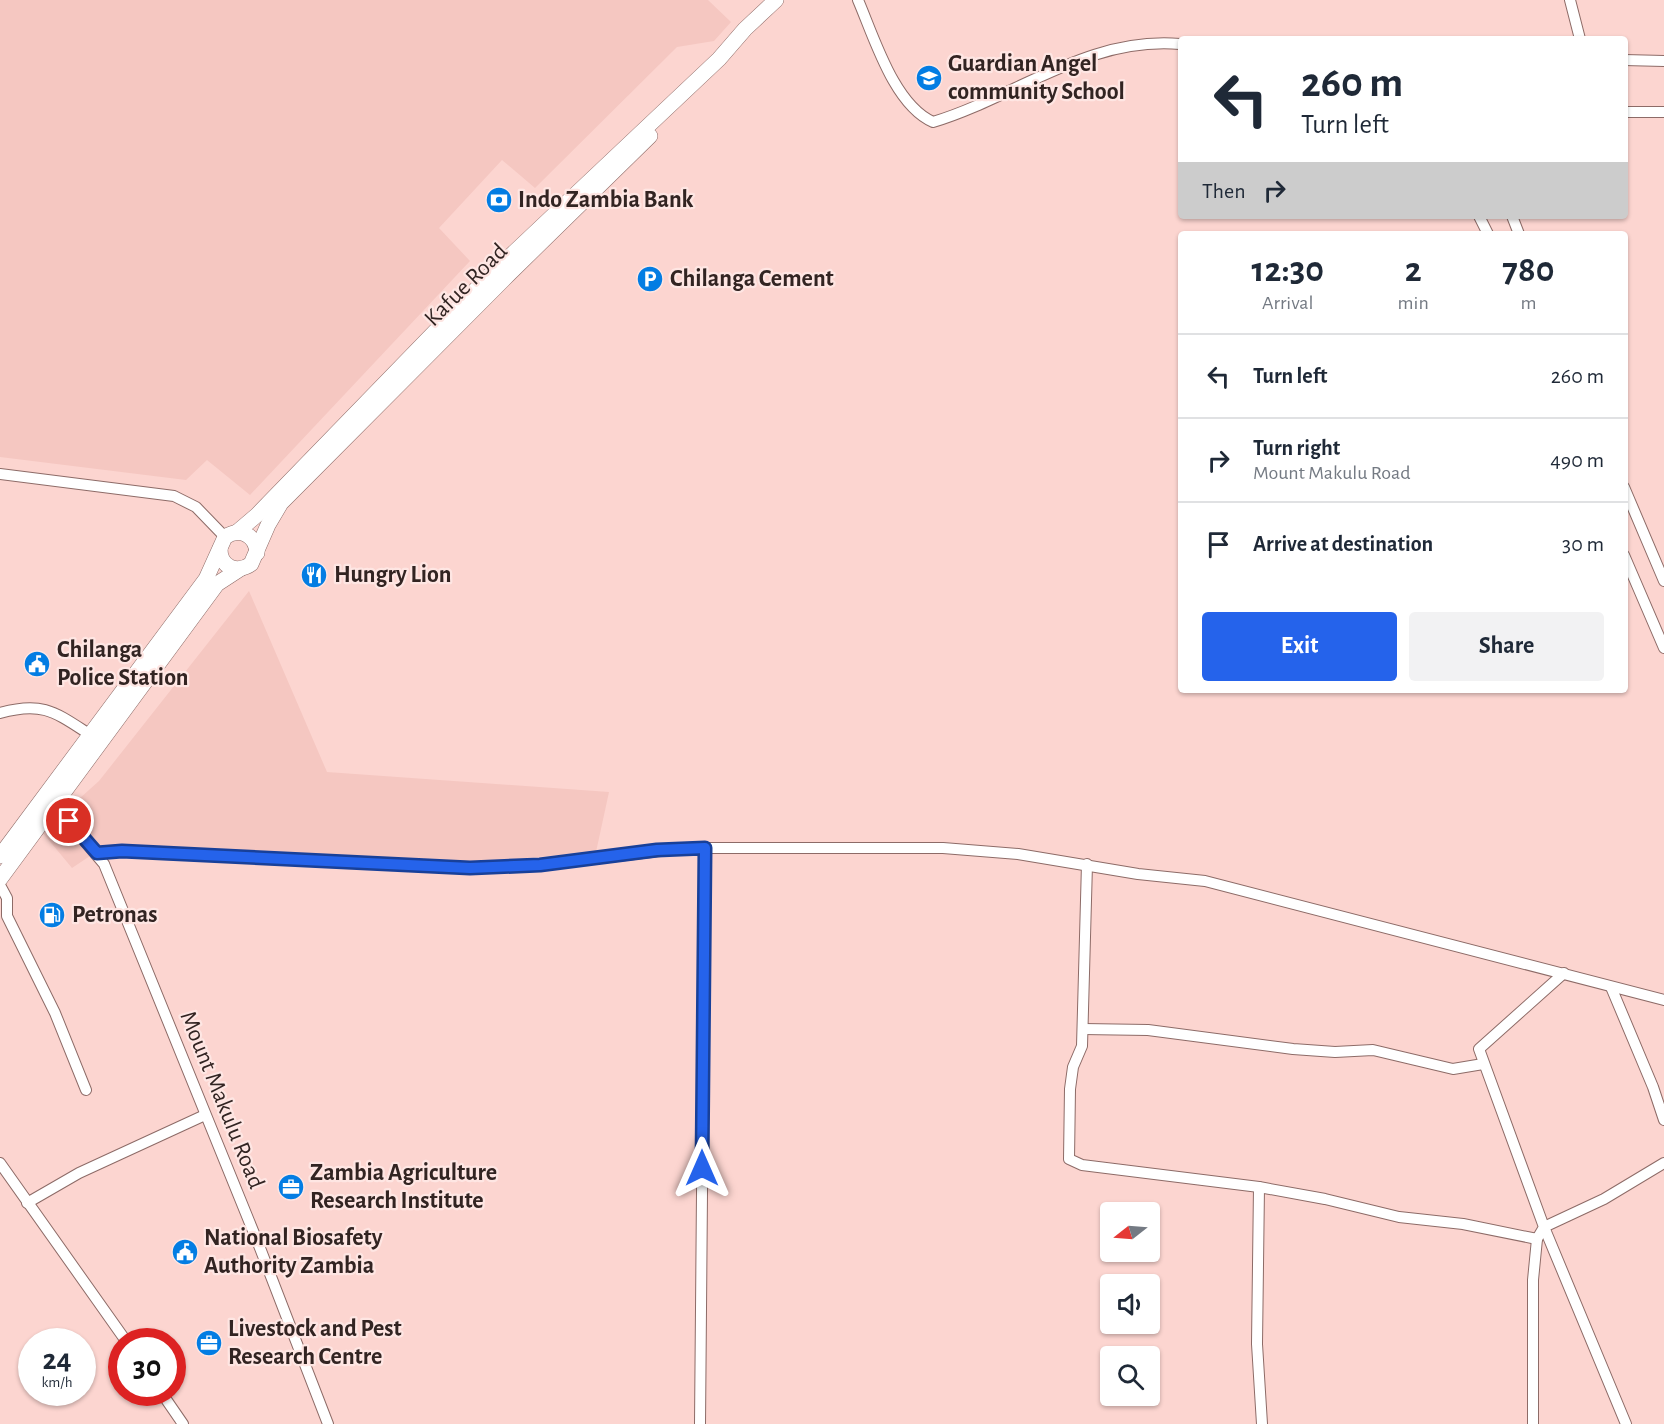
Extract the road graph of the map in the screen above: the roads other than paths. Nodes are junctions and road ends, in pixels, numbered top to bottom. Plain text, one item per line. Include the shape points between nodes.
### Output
1 (776, 0) edge
2 (858, 0) edge
3 (1570, 0) edge
4 (1579, 36) edge
5 (1178, 44) edge
6 (719, 59) junction
7 (1628, 60) edge
8 (1664, 61) edge
9 (1628, 112) edge
10 (1664, 112) edge
11 (0, 474) edge
12 (1628, 496) edge
13 (227, 539) junction
14 (257, 553) junction
15 (1628, 564) edge
16 (240, 569) junction
17 (1664, 581) edge
18 (1664, 648) edge
19 (0, 713) edge
20 (89, 734) junction
21 (54, 805) junction
22 (705, 848) junction
23 (97, 853) junction
24 (0, 856) edge
25 (1087, 864) junction
26 (0, 879) edge
27 (0, 885) edge
28 (1564, 973) junction
29 (1611, 987) junction
30 (1664, 1000) edge
31 (1083, 1029) junction
32 (1483, 1064) junction
33 (86, 1090) dead end
34 (205, 1114) junction
35 (1664, 1120) edge
36 (0, 1163) edge
37 (1664, 1163) edge
38 (1259, 1187) junction
39 (27, 1203) junction
40 (1544, 1227) junction
41 (1537, 1239) junction
42 (117, 1328) edge
43 (171, 1406) edge
44 (183, 1424) edge
45 (327, 1424) edge
46 (700, 1424) edge
47 (1262, 1424) edge
48 (1533, 1424) edge
49 (1626, 1424) edge

1 - 6 highway, Kafue Road
2 - 5 street via 883,60 903,95 923,118 933,123 965,112 1076,59 1146,44
3 - 4 street
6 - 13 highway, Kafue Road via 488,277 257,515
6 - 14 highway, Kafue Road via 717,70 281,502
7 - 8 street
9 - 10 street
11 - 13 street via 174,496 196,507
12 - 17 street
13 - 14 highway via 249,535
13 - 16 highway via 225,564
13 - 20 highway, Kafue Road via 206,579
14 - 16 highway via 251,564
15 - 18 street
16 - 21 highway via 218,584
19 - 20 street via 44,708
20 - 24 highway, Kafue Road
21 - 23 street, Mount Makulu Road
21 - 26 highway
22 - 23 street via 470,868 122,851
22 - 25 street via 944,849
22 - 46 street
23 - 34 street, Mount Makulu Road via 141,950
25 - 28 street via 1205,881
25 - 31 street
27 - 33 street via 7,898 7,916 55,1012
28 - 29 street
28 - 32 street via 1485,1041 1479,1049
29 - 30 street
29 - 35 street
31 - 32 street via 1148,1030 1293,1049 1373,1050 1454,1069
31 - 38 street via 1070,1089 1069,1159 1082,1165
32 - 40 street
34 - 39 street via 79,1173
34 - 45 street, Mount Makulu Road
36 - 39 street
37 - 40 street via 1604,1199
38 - 41 street via 1399,1217 1463,1224
38 - 47 street via 1257,1344
39 - 42 street
40 - 41 street
40 - 49 street
41 - 48 street via 1533,1280
43 - 44 street

